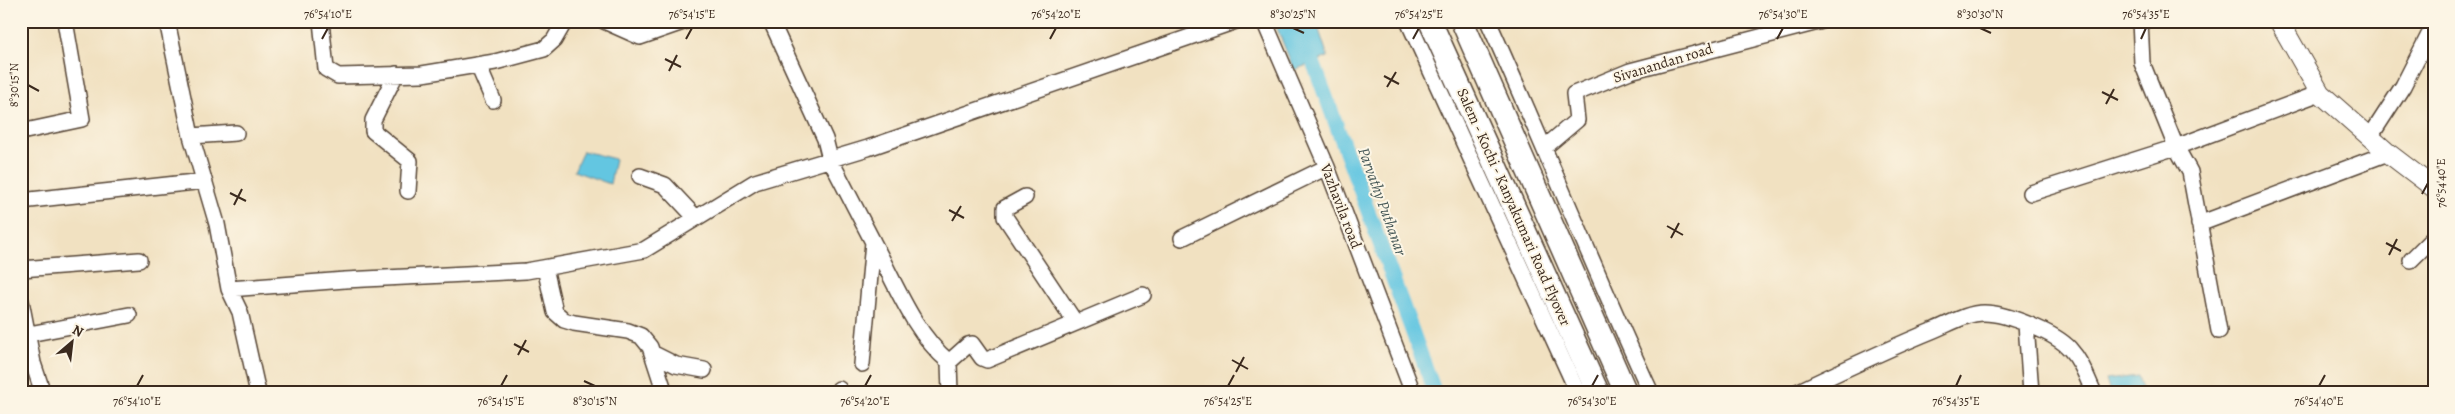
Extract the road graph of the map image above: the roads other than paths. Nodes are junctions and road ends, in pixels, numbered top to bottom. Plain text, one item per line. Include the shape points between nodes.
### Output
1 (65, 21) edge
2 (167, 21) edge
3 (321, 21) edge
4 (565, 21) edge
5 (604, 21) edge
6 (686, 21) edge
7 (771, 21) edge
8 (1236, 21) edge
9 (1264, 21) edge
10 (1408, 21) edge
11 (1430, 21) edge
12 (1462, 21) edge
13 (1488, 21) edge
14 (1822, 21) edge
15 (2140, 21) edge
16 (2279, 21) edge
17 (2434, 25) edge
18 (478, 65) junction
19 (396, 74) junction
20 (2320, 93) junction
21 (493, 100) dead end
22 (21, 132) edge
23 (236, 133) dead end
24 (191, 136) junction
25 (2370, 137) junction
26 (2176, 147) junction
27 (1544, 148) junction
28 (2388, 153) junction
29 (830, 159) junction
30 (1327, 167) junction
31 (640, 176) dead end
32 (204, 181) junction
33 (2434, 188) edge
34 (408, 191) dead end
35 (2031, 193) dead end
36 (1025, 197) dead end
37 (21, 201) edge
38 (696, 218) junction
39 (2199, 224) junction
40 (2434, 237) edge
41 (1182, 238) dead end
42 (872, 242) junction
43 (139, 260) dead end
44 (2411, 260) dead end
45 (545, 268) junction
46 (21, 269) edge
47 (229, 289) junction
48 (1143, 295) dead end
49 (21, 301) edge
50 (129, 315) dead end
51 (1075, 322) junction
52 (2026, 324) junction
53 (2219, 331) dead end
54 (29, 334) junction
55 (652, 353) junction
56 (949, 362) junction
57 (862, 364) dead end
58 (704, 370) dead end
59 (1408, 391) edge
60 (43, 393) edge
61 (258, 393) edge
62 (665, 393) edge
63 (950, 393) edge
64 (1578, 393) edge
65 (1598, 393) edge
66 (1626, 393) edge
67 (1651, 393) edge
68 (1795, 393) edge
69 (2031, 393) edge
70 (2094, 393) edge

1 - 22 street via 82,119
2 - 24 street
3 - 19 street via 324,62 331,74
4 - 18 street via 554,40 544,49
5 - 6 street via 640,37
7 - 29 street via 825,139
8 - 29 street via 1042,90
9 - 30 street, Vazhavila road
10 - 64 street
11 - 65 highway, Salem - Kochi - Kanyakumari Road Flyover
12 - 66 highway, Salem - Kochi - Kanyakumari Road Flyover
13 - 27 street
14 - 27 street, Sivanandan road via 1630,70 1574,94 1577,120
15 - 26 street via 2142,63
16 - 20 main road
17 - 25 street via 2403,86
18 - 19 street via 422,74
18 - 21 street
19 - 34 street via 373,120 374,131 410,161
20 - 25 main road
20 - 26 street
23 - 24 street
24 - 32 street
25 - 28 main road
26 - 35 street
26 - 39 street via 2190,172
27 - 67 street
28 - 33 main road
28 - 39 street
29 - 38 street via 755,182
29 - 42 street
30 - 41 street
30 - 59 street, Vazhavila road
31 - 38 street via 664,185
32 - 37 street
32 - 47 street via 217,224
36 - 51 street via 1005,208 1005,217
38 - 45 street via 644,250
39 - 53 street
40 - 44 street
42 - 56 street via 924,336
42 - 57 street
43 - 46 street
45 - 47 street
45 - 55 street via 555,312 564,320 642,336
47 - 61 street via 240,312
48 - 51 street
49 - 54 street
50 - 54 street
51 - 56 street via 986,360 972,344
52 - 68 street via 2008,316 1983,313 1964,318
52 - 69 street
52 - 70 street via 2070,348 2083,367
54 - 60 street via 33,363
55 - 58 street via 676,365
55 - 62 street
56 - 63 street

